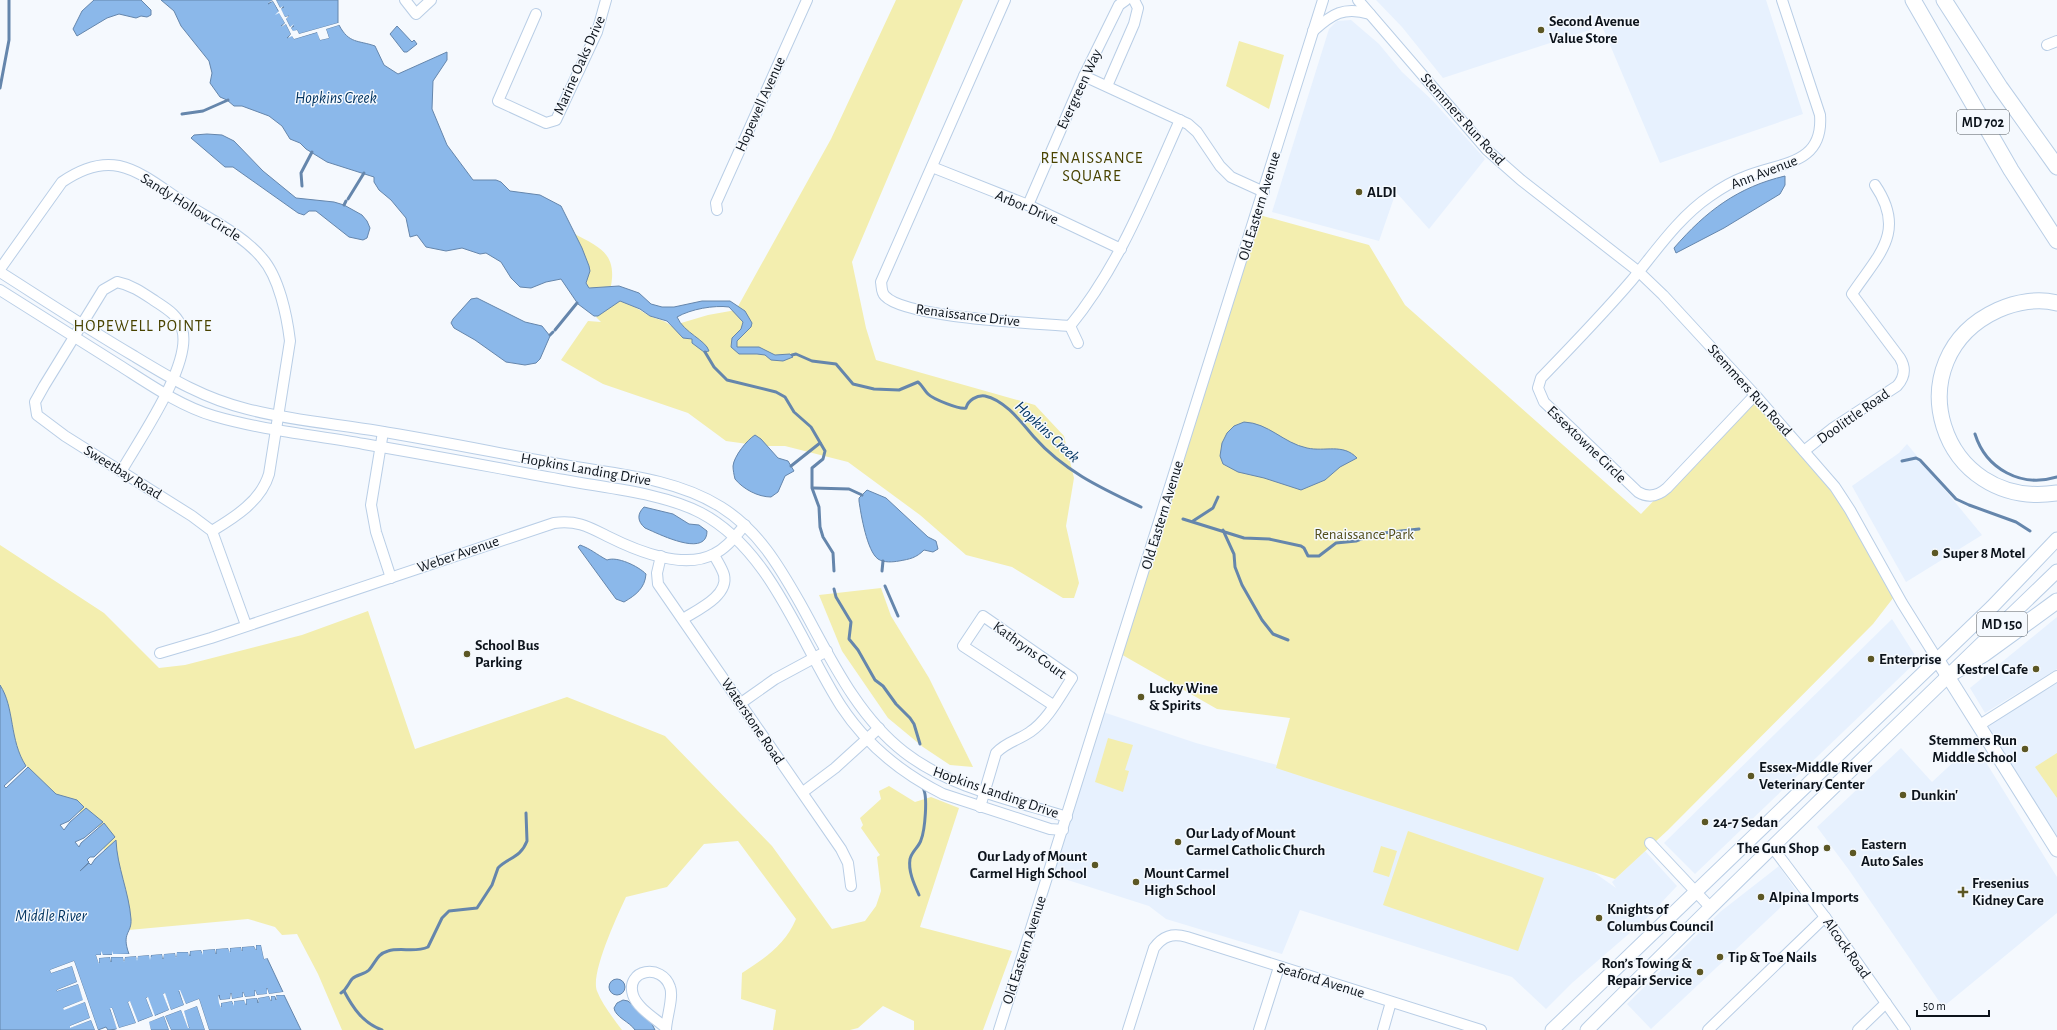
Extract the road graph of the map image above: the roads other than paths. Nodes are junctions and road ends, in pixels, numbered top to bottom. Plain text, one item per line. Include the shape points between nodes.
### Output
1 (405, 0) edge
2 (431, 0) edge
3 (606, 0) edge
4 (807, 0) edge
5 (1004, 0) edge
6 (1126, 0) edge
7 (1134, 0) edge
8 (1358, 0) edge
9 (1782, 0) edge
10 (1913, 0) edge
11 (1944, 0) edge
12 (1321, 2) edge
13 (536, 14) dead end
14 (1370, 14) junction
15 (1313, 31) junction
16 (1084, 76) junction
17 (1107, 86) junction
18 (1180, 120) junction
19 (932, 167) junction
20 (2057, 167) edge
21 (1875, 185) dead end
22 (1264, 192) junction
23 (1028, 205) junction
24 (717, 210) dead end
25 (2057, 241) edge
26 (1121, 249) junction
27 (0, 270) edge
28 (1639, 272) junction
29 (0, 290) edge
30 (2057, 304) edge
31 (82, 325) junction
32 (1070, 326) junction
33 (76, 338) junction
34 (1078, 343) dead end
35 (173, 379) junction
36 (166, 394) junction
37 (1755, 395) junction
38 (278, 414) junction
39 (277, 429) junction
40 (383, 432) junction
41 (380, 447) junction
42 (1804, 451) junction
43 (122, 470) junction
44 (2057, 493) edge
45 (745, 525) junction
46 (212, 531) junction
47 (734, 537) junction
48 (2057, 539) edge
49 (714, 555) junction
50 (661, 556) junction
51 (2057, 571) edge
52 (390, 578) junction
53 (2057, 601) edge
54 (684, 619) junction
55 (246, 625) junction
56 (827, 651) junction
57 (160, 653) dead end
58 (814, 659) junction
59 (1937, 659) junction
60 (1947, 676) junction
61 (2057, 676) edge
62 (741, 703) junction
63 (1053, 705) junction
64 (1978, 726) junction
65 (879, 728) junction
66 (868, 740) junction
67 (803, 792) junction
68 (985, 792) junction
69 (980, 807) junction
70 (1067, 817) junction
71 (1063, 830) junction
72 (1650, 844) dead end
73 (1773, 848) junction
74 (2057, 850) edge
75 (851, 886) dead end
76 (1696, 891) junction
77 (1710, 907) junction
78 (1825, 917) junction
79 (1279, 967) junction
80 (1391, 1002) junction
81 (1886, 1003) junction
82 (666, 1029) edge
83 (999, 1030) edge
84 (1128, 1030) edge
85 (1259, 1030) edge
86 (1383, 1030) edge
87 (1481, 1030) edge
88 (1552, 1030) edge
89 (1587, 1030) edge
90 (1708, 1030) edge
91 (1858, 1030) edge
92 (1905, 1030) edge

1 - 2 street via 416,14
3 - 13 street, Marine Oaks Drive via 597,32 564,105 556,120 546,123 498,101
4 - 24 street, Hopewell Avenue via 716,203
5 - 19 street, Renaissance Drive
6 - 16 street, Evergreen Way via 1119,5
7 - 17 street, Evergreen Way via 1138,8 1134,24
8 - 14 street, Stemmers Run Road
9 - 28 street, Ann Avenue via 1820,116 1821,127 1817,143 1801,158 1742,178 1711,196 1680,224
10 - 25 highway, MD 702 via 2011,170
11 - 20 highway, MD 702 via 2000,87
12 - 15 street, Old Eastern Avenue
14 - 15 street via 1339,12
14 - 28 street, Stemmers Run Road via 1492,155
15 - 22 street, Old Eastern Avenue
16 - 17 street
16 - 23 street, Evergreen Way
17 - 18 street
18 - 22 street via 1197,132 1220,166 1231,177
18 - 26 street
19 - 23 street, Arbor Drive
19 - 32 street, Renaissance Drive via 881,282 885,296 906,308 930,313
21 - 42 street, Doolittle Road via 1888,208 1889,233 1878,257 1852,294 1900,358 1904,370 1902,381
22 - 70 street, Old Eastern Avenue
23 - 26 street, Arbor Drive
26 - 32 street via 1086,307
27 - 31 street, Hopkins Landing Drive
27 - 38 street, Sandy Hollow Circle via 62,182 73,174 99,166 119,166 139,174 243,240 262,258 272,274 288,321 290,341
28 - 37 street, Stemmers Run Road via 1686,318
28 - 37 street, Essextowne Circle via 1586,334 1541,378 1538,388 1544,402 1638,492 1647,496 1658,494 1667,488
29 - 33 street, Hopkins Landing Drive
30 - 44 highway via 2021,302 1988,314 1962,336 1950,356 1943,375 1940,395 1942,423 1946,435 1972,471 1999,488 2014,493 2042,496
31 - 33 street, Sweetbay Road
31 - 35 street, Hopkins Landing Drive
31 - 35 street, Sweetbay Road via 104,290 117,282 134,288 170,310 179,322 184,339 183,354
32 - 34 street
33 - 36 street, Hopkins Landing Drive
33 - 43 street, Sweetbay Road via 35,402 36,415 65,436
35 - 36 street
35 - 38 street, Hopkins Landing Drive via 194,392 218,401 250,410
36 - 39 street, Hopkins Landing Drive via 210,415
36 - 43 street
37 - 42 street, Stemmers Run Road
38 - 39 street, Sandy Hollow Circle
38 - 40 street, Hopkins Landing Drive
39 - 41 street, Hopkins Landing Drive
39 - 46 street, Sandy Hollow Circle via 269,474 263,489 257,498 239,513
40 - 41 street
40 - 45 street, Hopkins Landing Drive via 671,484 722,507
41 - 47 street, Hopkins Landing Drive via 673,502 699,512
41 - 52 street via 371,505
42 - 59 street, Stemmers Run Road via 1835,487 1850,510
43 - 46 street, Sweetbay Road
45 - 47 street, Weber Avenue
45 - 56 street, Hopkins Landing Drive via 764,545 784,573
46 - 55 street
47 - 49 street, Weber Avenue
47 - 58 street, Hopkins Landing Drive via 760,566
48 - 59 main road, MD 150 via 1992,607
49 - 50 street, Weber Avenue via 684,561
49 - 54 street via 724,575 722,589 713,599
50 - 52 street, Weber Avenue via 611,538 586,525 565,522 506,538
50 - 54 street, Waterstone Road via 658,584
51 - 60 main road, MD 150
52 - 55 street, Weber Avenue
53 - 60 highway via 1984,654
54 - 62 street, Waterstone Road
55 - 57 street, Weber Avenue
56 - 58 street
56 - 65 street, Hopkins Landing Drive via 860,706
58 - 62 street via 775,679
58 - 66 street, Hopkins Landing Drive via 842,706
59 - 60 main road, Stemmers Run Road
59 - 76 main road, MD 150
60 - 64 main road, Stemmers Run Road
60 - 73 main road, MD 150
61 - 64 street
62 - 67 street, Waterstone Road
63 - 63 street, Kathryns Court via 1072,678 983,616 963,646
63 - 68 street, Kathryns Court via 1030,732 1010,742 996,753
64 - 74 main road, Stemmers Run Road
65 - 66 street
65 - 68 street, Hopkins Landing Drive via 904,752 928,769
66 - 67 street
66 - 69 street, Hopkins Landing Drive via 891,761 927,786
67 - 75 street, Waterstone Road via 841,849 848,863
68 - 69 street, Kathryns Court
68 - 70 street, Hopkins Landing Drive
69 - 71 street, Hopkins Landing Drive via 1048,829
70 - 71 street, Old Eastern Avenue
71 - 83 street, Old Eastern Avenue
72 - 76 street
73 - 77 main road, MD 150
73 - 78 street, Alcock Road
76 - 77 street
76 - 88 main road, MD 150
77 - 89 main road, MD 150
78 - 81 street, Alcock Road
78 - 90 street
79 - 80 street, Seaford Avenue
79 - 84 street, Seaford Avenue via 1180,935 1161,939 1154,948
79 - 85 street
80 - 86 street
80 - 87 street, Seaford Avenue
81 - 91 street
81 - 92 street, Alcock Road
82 - 82 street via 670,986 662,975 652,971 643,972 636,978 632,987 634,996 640,1006

